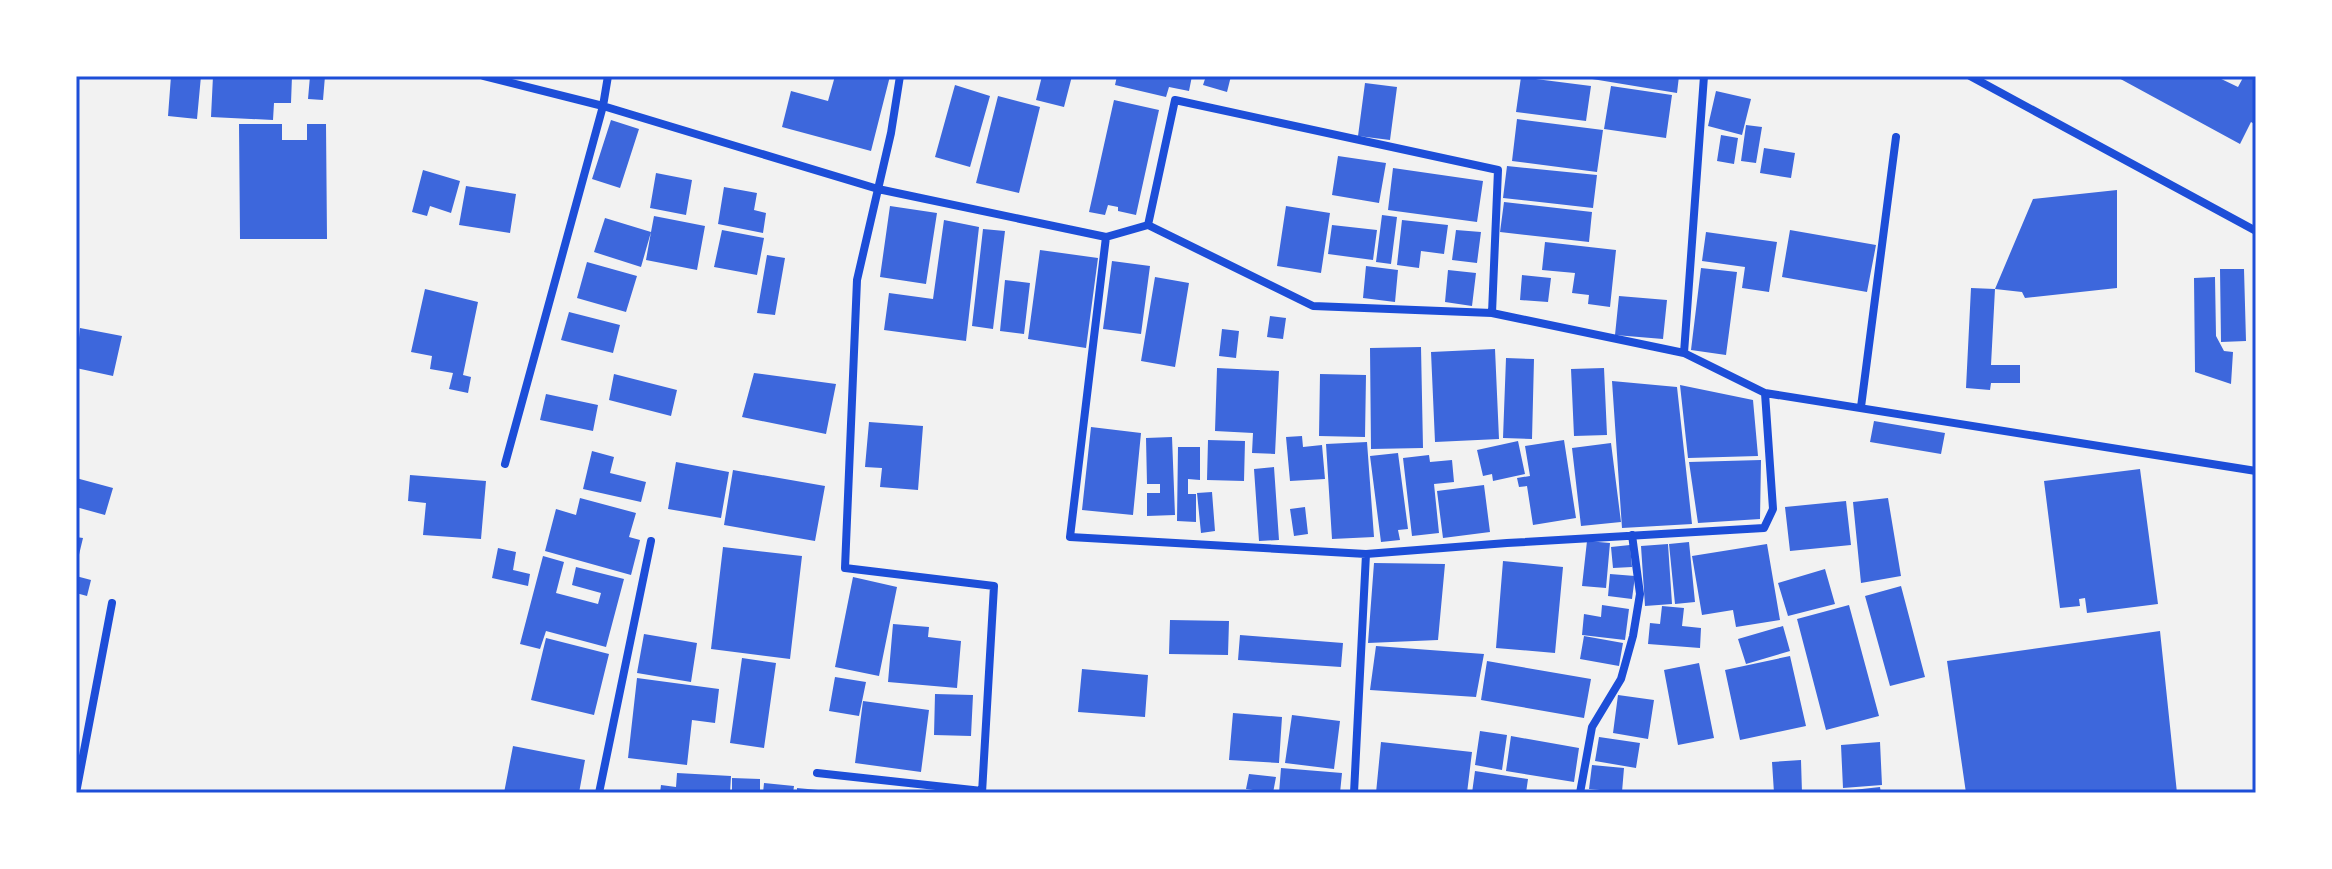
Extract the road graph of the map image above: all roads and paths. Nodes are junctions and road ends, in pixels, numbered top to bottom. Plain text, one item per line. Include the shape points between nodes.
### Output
1 (484, 76) edge
2 (608, 76) edge
3 (900, 76) edge
4 (1704, 76) edge
5 (1970, 76) edge
6 (603, 106) junction
7 (1896, 137) dead end
8 (878, 189) junction
9 (1148, 225) junction
10 (2256, 231) edge
11 (1106, 237) junction
12 (1492, 313) junction
13 (1684, 353) junction
14 (1765, 393) junction
15 (1861, 407) junction
16 (505, 464) dead end
17 (2256, 471) edge
18 (1632, 535) junction
19 (651, 541) dead end
20 (1366, 554) junction
21 (112, 603) dead end
22 (817, 773) dead end
23 (982, 792) edge
24 (76, 793) edge
25 (599, 793) edge
26 (1354, 793) edge
27 (1580, 793) edge

1 - 6 street
2 - 6 street
3 - 8 street
4 - 13 street
5 - 10 street
6 - 8 street
6 - 16 street
7 - 15 street
8 - 11 street
8 - 23 street via 857,280 845,568 994,586
9 - 11 street
9 - 12 street via 1313,306
9 - 12 street via 1175,100 1498,170
11 - 20 street via 1070,537
12 - 13 street
13 - 14 street
14 - 15 street
14 - 18 street via 1773,509 1764,528
15 - 17 street
18 - 20 street
18 - 27 street via 1640,594 1633,636 1621,679 1592,727
19 - 25 street
20 - 26 street
21 - 24 street
22 - 23 street

